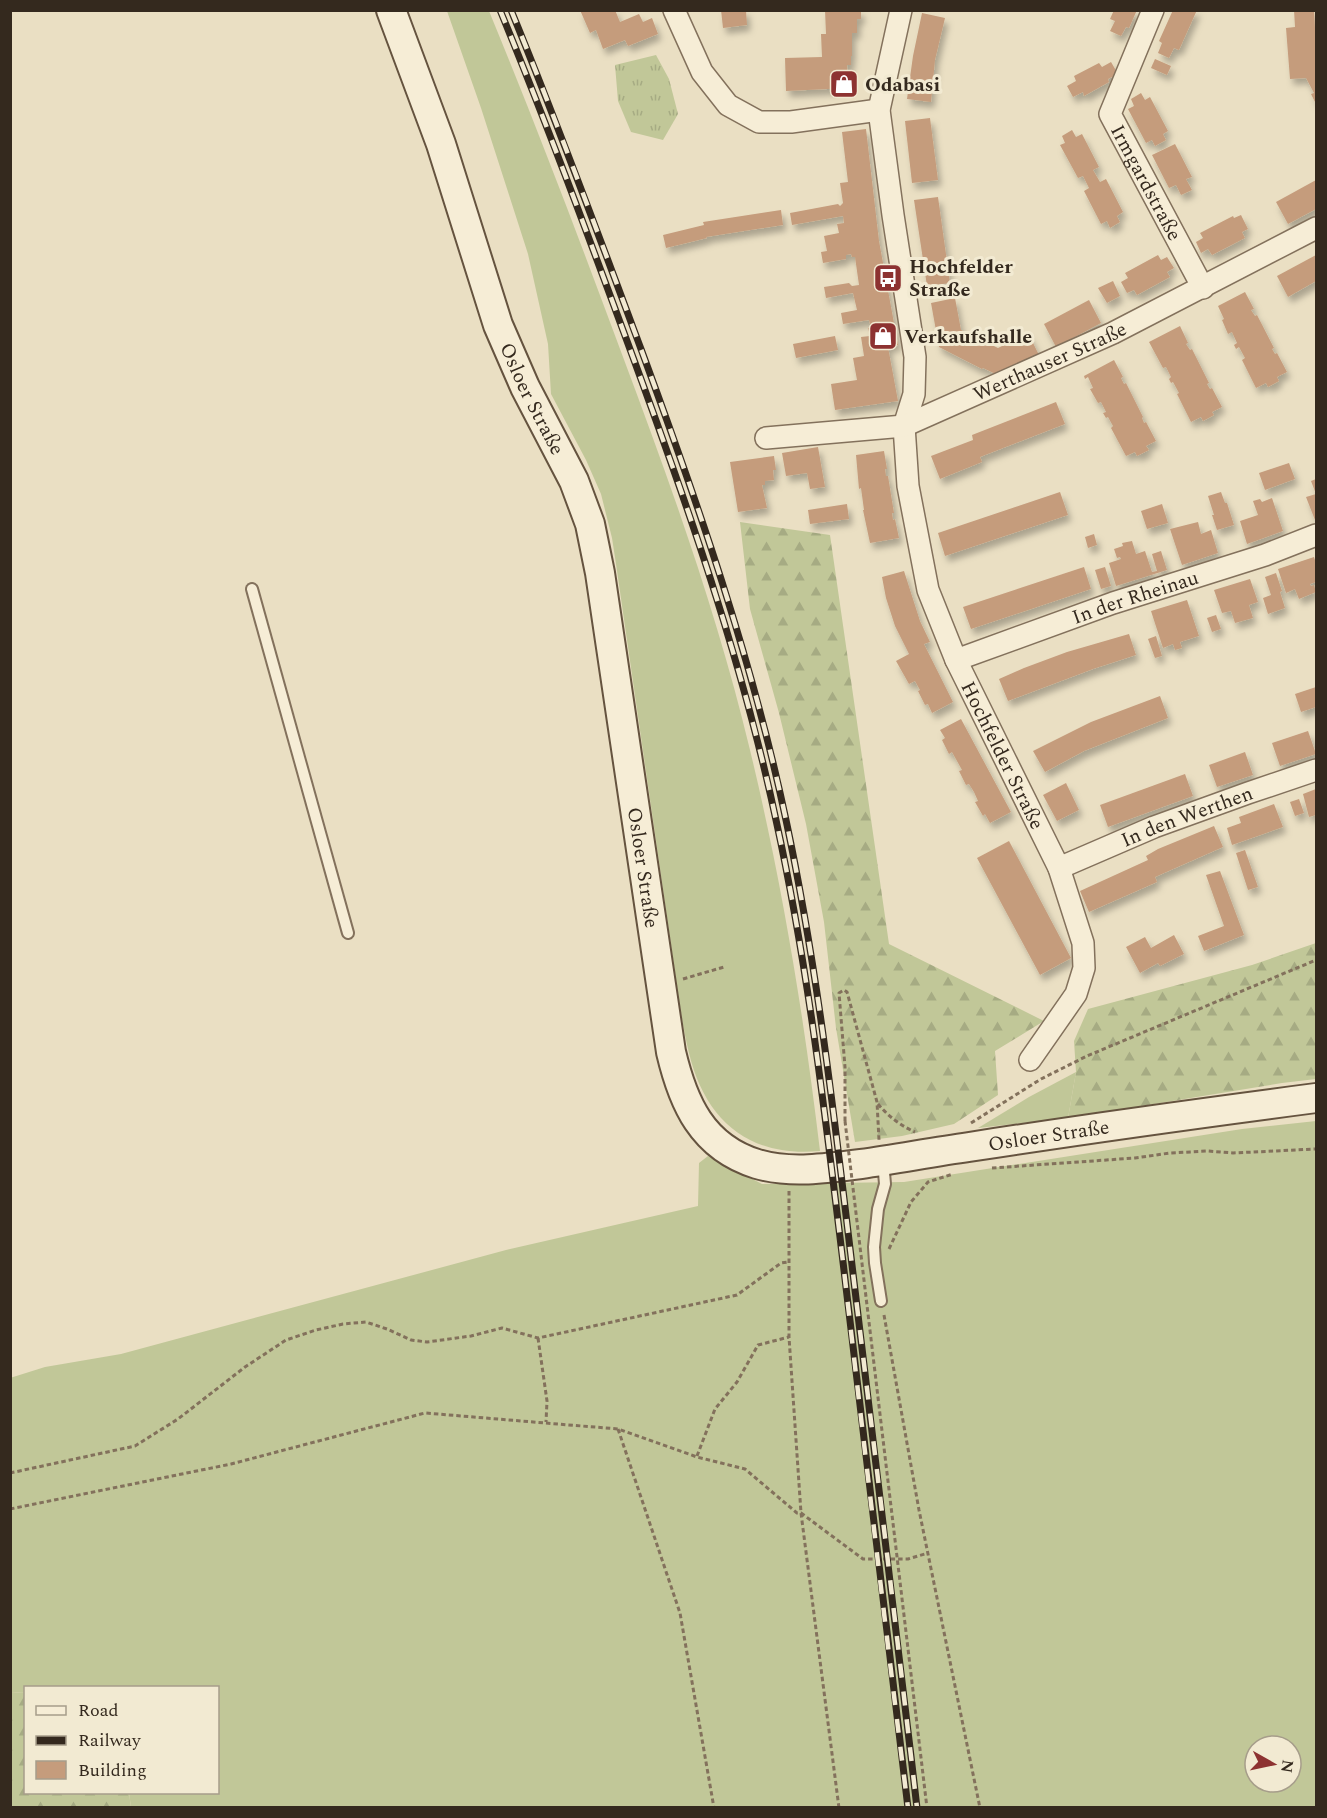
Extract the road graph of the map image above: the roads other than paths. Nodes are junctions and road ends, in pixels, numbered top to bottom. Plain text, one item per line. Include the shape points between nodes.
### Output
1 (391, 10) edge
2 (674, 10) edge
3 (901, 10) edge
4 (1153, 10) edge
5 (879, 110) junction
6 (1317, 228) edge
7 (1203, 288) junction
8 (904, 426) junction
9 (766, 438) dead end
10 (1317, 535) edge
11 (252, 589) dead end
12 (956, 660) junction
13 (1317, 770) edge
14 (1059, 868) junction
15 (348, 933) dead end
16 (1030, 1060) dead end
17 (1317, 1098) edge
18 (874, 1152) junction
19 (881, 1301) road end

1 - 18 main road, Osloer Straße via 441,144 504,340 584,506 600,573 660,984 681,1091 710,1136 739,1157 757,1164 811,1170
2 - 5 street via 702,72 728,105 759,122 791,122
3 - 5 street, Hochfelder Straße
4 - 7 street, Irmgardstraße via 1110,114
5 - 8 street, Hochfelder Straße via 915,357 914,394
6 - 7 street, Werthauser Straße
7 - 8 street, Werthauser Straße via 1113,333
8 - 9 street, Werthauser Straße
8 - 12 street, Hochfelder Straße via 908,486 928,590
10 - 12 street, In der Rheinau
11 - 15 lane
12 - 14 street, Hochfelder Straße
13 - 14 street, In den Werthen via 1154,827
14 - 16 street, Hochfelder Straße via 1083,943 1084,968 1076,994
17 - 18 main road, Osloer Straße
18 - 19 lane via 885,1184 875,1230 874,1263

